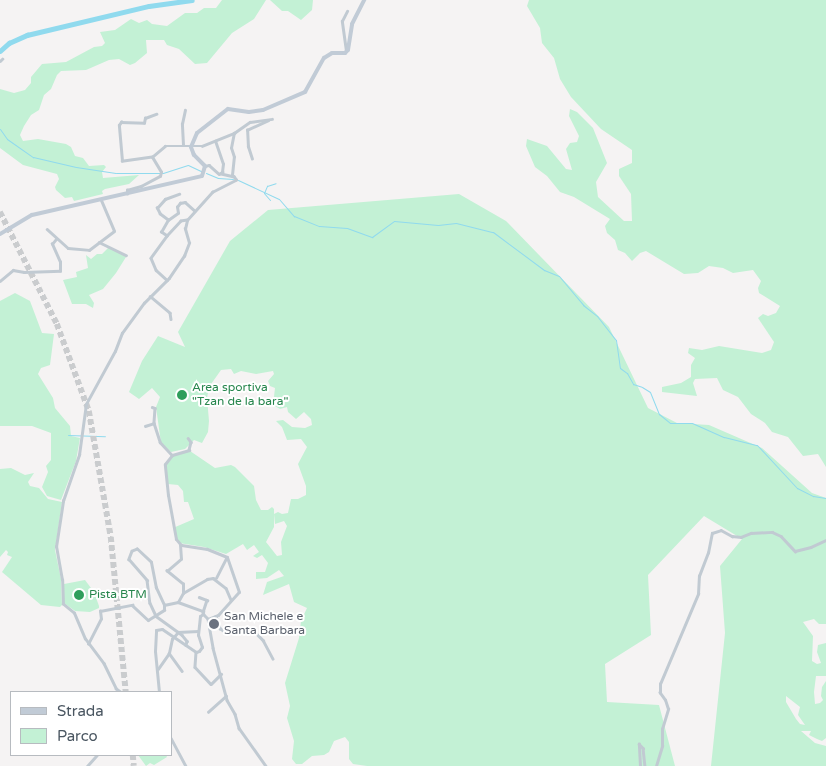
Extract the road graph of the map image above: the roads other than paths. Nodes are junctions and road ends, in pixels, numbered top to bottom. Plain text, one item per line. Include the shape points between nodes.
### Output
1 (364, 0) edge
2 (347, 11) dead end
3 (346, 52) junction
4 (185, 110) dead end
5 (156, 114) dead end
6 (234, 133) junction
7 (215, 141) junction
8 (183, 145) junction
9 (191, 145) junction
10 (152, 157) junction
11 (252, 159) dead end
12 (205, 166) junction
13 (221, 174) junction
14 (232, 176) junction
15 (127, 194) junction
16 (179, 194) dead end
17 (101, 200) junction
18 (195, 211) junction
19 (168, 220) junction
20 (187, 220) junction
21 (48, 229) dead end
22 (0, 234) edge
23 (166, 236) junction
24 (56, 239) junction
25 (99, 242) junction
26 (126, 255) dead end
27 (0, 281) edge
28 (166, 281) junction
29 (150, 296) junction
30 (172, 319) dead end
31 (152, 407) dead end
32 (154, 423) junction
33 (145, 426) dead end
34 (188, 438) dead end
35 (188, 450) joint
36 (172, 454) junction
37 (826, 540) edge
38 (180, 545) junction
39 (227, 557) junction
40 (216, 578) junction
41 (183, 593) junction
42 (199, 597) dead end
43 (231, 600) junction
44 (178, 602) junction
45 (164, 605) junction
46 (203, 613) junction
47 (156, 616) junction
48 (216, 616) junction
49 (208, 619) junction
50 (178, 632) junction
51 (198, 632) junction
52 (174, 637) junction
53 (88, 644) junction
54 (186, 645) junction
55 (196, 652) junction
56 (168, 653) junction
57 (273, 659) dead end
58 (158, 669) junction
59 (182, 671) dead end
60 (221, 674) junction
61 (119, 691) edge
62 (159, 691) edge
63 (226, 696) junction
64 (208, 712) dead end
65 (172, 740) edge
66 (96, 756) edge
67 (87, 766) edge
68 (186, 766) edge
69 (266, 766) edge
70 (640, 766) edge
71 (645, 766) edge
72 (656, 766) edge

1 - 3 main road via 352,24
2 - 3 street via 342,20
3 - 9 main road via 332,53 324,58 304,94 263,110 224,111 197,133
4 - 8 street
5 - 10 street via 145,118 144,123 124,122 119,125 122,161
6 - 7 street
6 - 11 street via 252,122 272,119 247,130
6 - 14 street
7 - 9 street via 202,146
7 - 13 street via 222,164
8 - 9 street
8 - 10 street via 165,146
9 - 12 main road via 192,153
10 - 15 street via 161,173 141,186 127,190
12 - 13 street via 209,165
12 - 15 main road via 205,173 200,178
13 - 14 street
14 - 18 street via 235,181 212,192
15 - 17 main road
16 - 19 street via 165,199 157,208
17 - 22 main road via 27,217
17 - 25 street via 114,231
18 - 19 street via 185,202 180,203 178,213
18 - 20 street
19 - 23 street via 162,229
20 - 23 street via 181,220
20 - 28 street via 185,227 189,246
21 - 24 street
23 - 28 street via 150,258
24 - 25 street via 68,248 84,252
24 - 27 street via 52,244 60,262 60,271 13,270
25 - 26 street
28 - 29 street
29 - 30 street via 170,313
29 - 53 street via 122,333 84,408 79,455 63,501 56,547 63,602 74,613
31 - 32 street via 155,408
32 - 33 street
32 - 36 street via 160,442
34 - 35 street via 191,442
35 - 36 street
36 - 38 street via 166,460 165,469 174,532
37 - 72 street via 795,551 781,536 772,532 741,537 722,530 712,533 699,576 698,594 660,684 668,710
38 - 39 street via 207,549
38 - 41 street via 181,559 167,571 183,584
39 - 40 street
39 - 43 street via 239,589
40 - 41 street via 207,579
40 - 43 street via 229,592
41 - 44 street
42 - 46 street via 207,600
43 - 48 street
44 - 45 street
44 - 46 street
45 - 47 street via 164,610
45 - 47 street via 156,588 151,562 137,549 132,551 130,559 148,580 150,603
46 - 49 street
46 - 51 street
47 - 50 street
47 - 53 street via 146,619 132,605 100,611 101,619
48 - 49 street
48 - 57 street via 225,632 252,629 263,640
49 - 60 street
50 - 51 street
50 - 52 street
50 - 54 street via 186,639
51 - 55 street via 202,647
52 - 54 street
52 - 56 street
52 - 58 street via 160,628 156,630
53 - 61 street
54 - 55 street
55 - 60 street via 195,667 211,684
56 - 58 street
56 - 59 street
58 - 62 street
60 - 63 street
63 - 64 street
63 - 69 street via 239,728
65 - 68 street
66 - 67 street
70 - 71 street via 639,744 643,748

